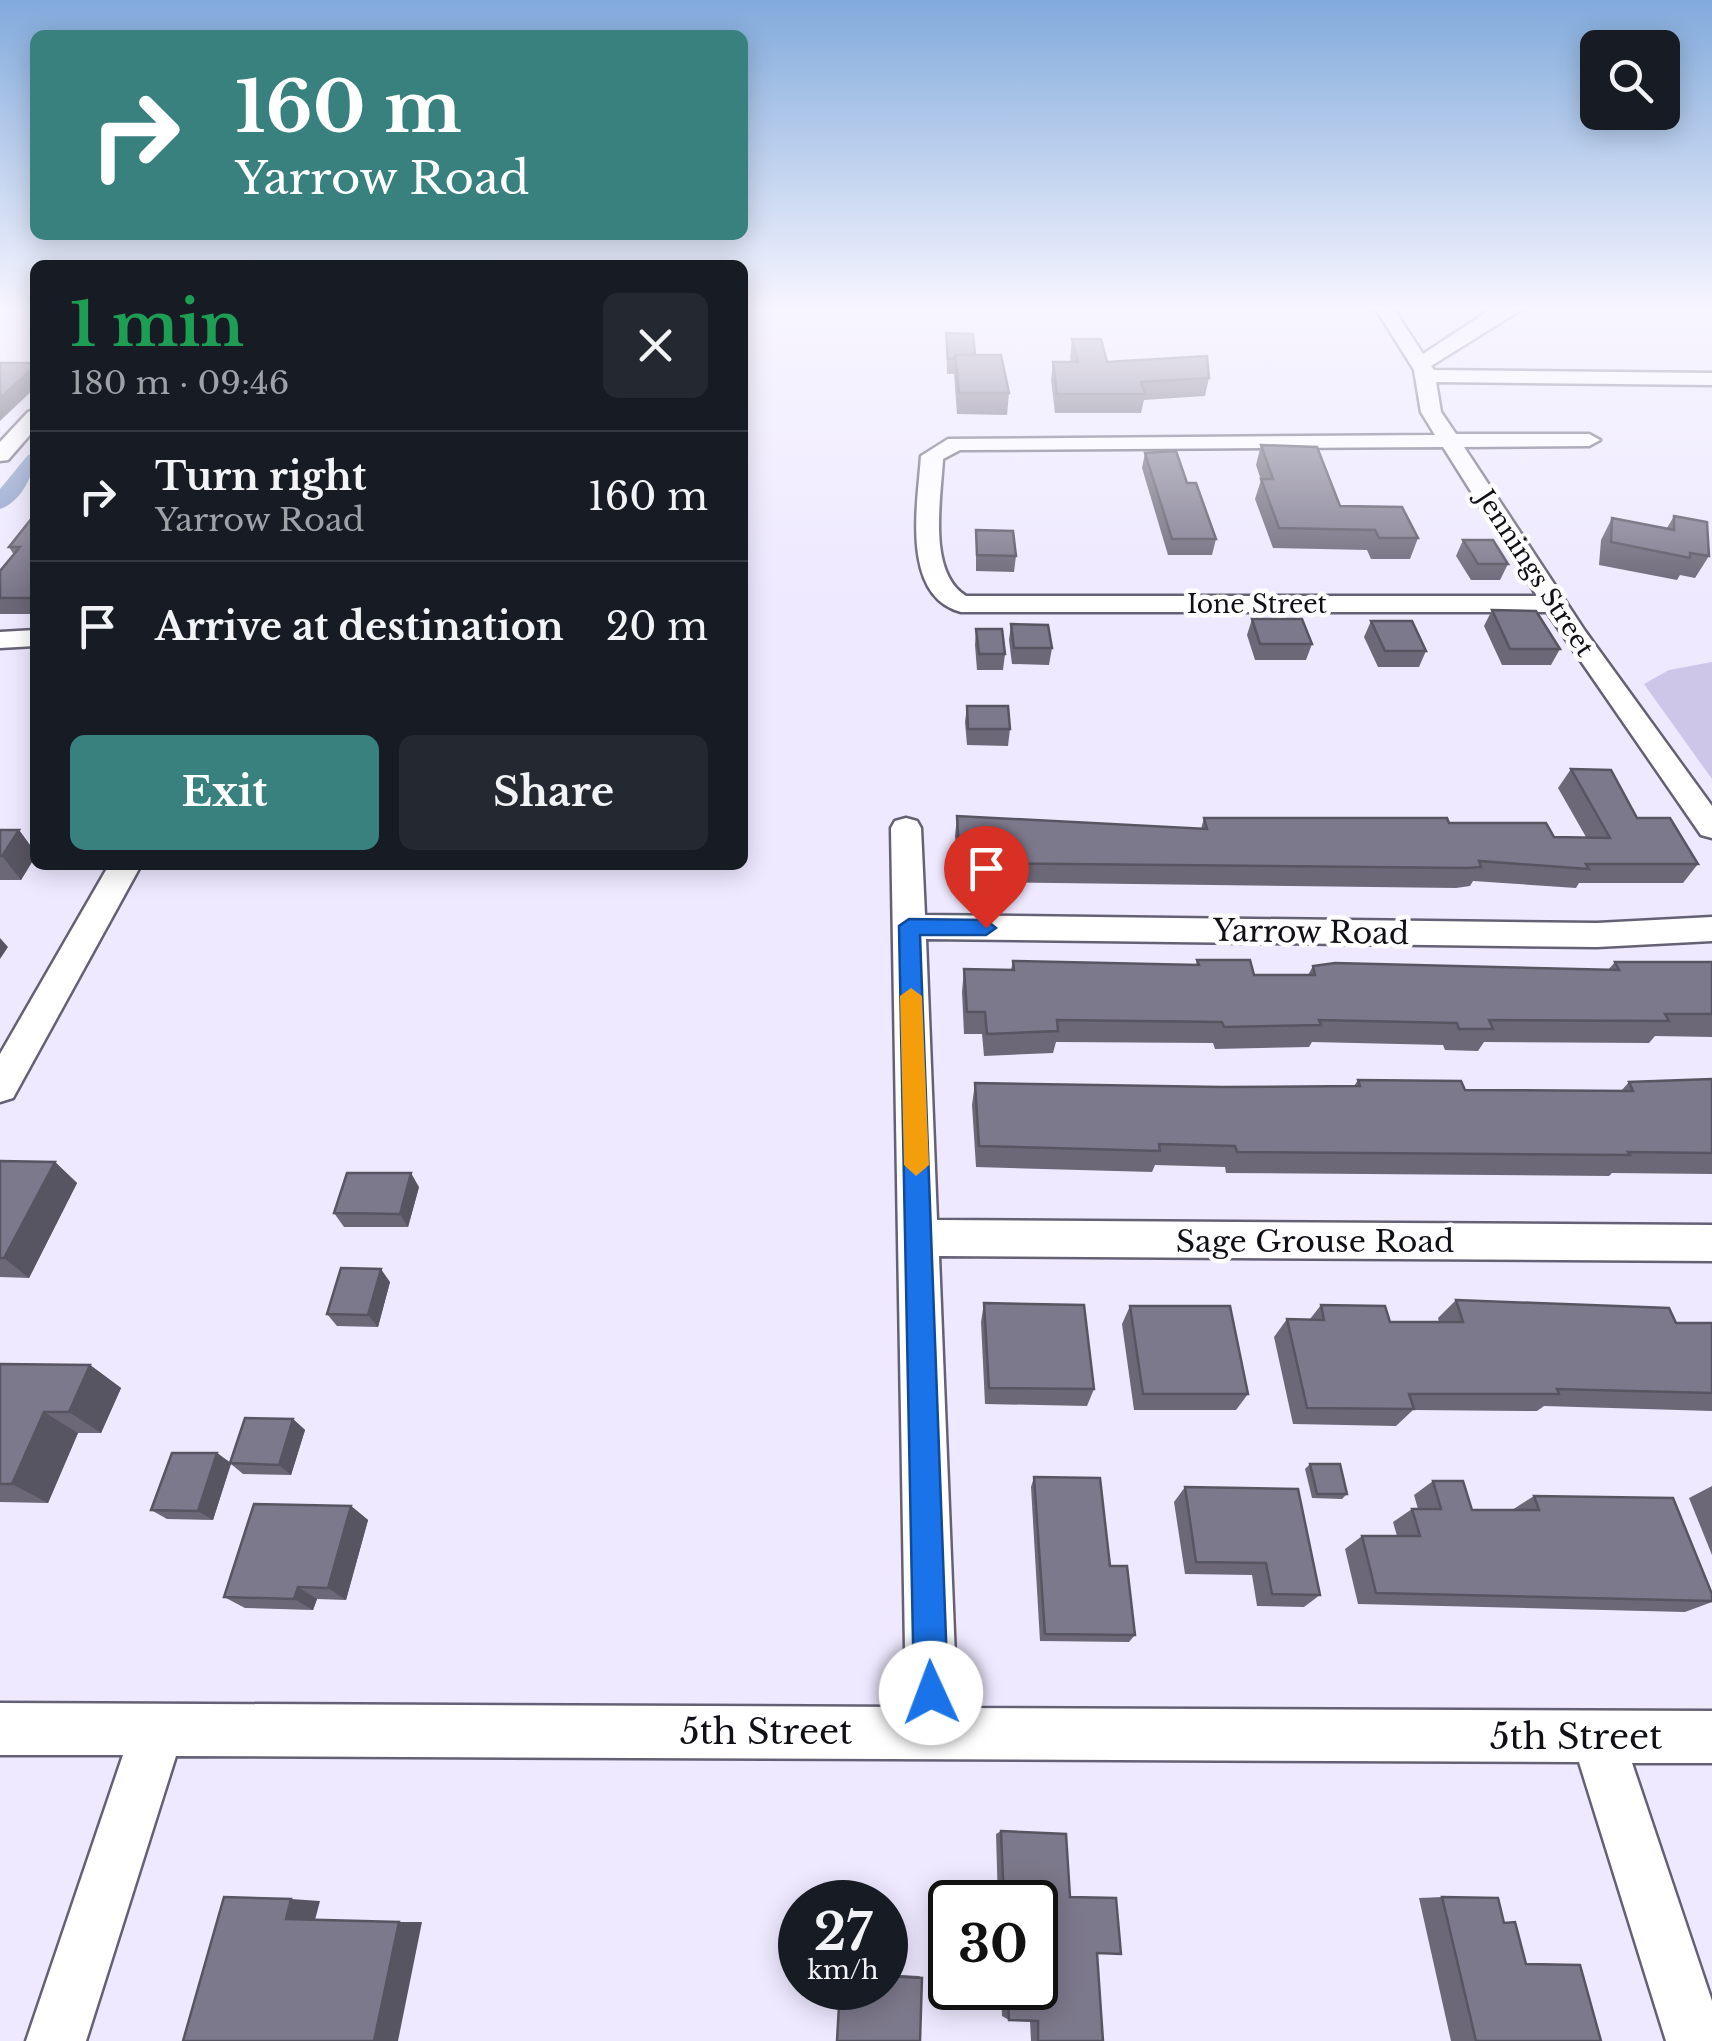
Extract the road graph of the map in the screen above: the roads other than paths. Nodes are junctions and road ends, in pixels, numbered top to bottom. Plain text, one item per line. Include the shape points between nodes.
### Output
1 (1429, 401) edge
2 (30, 421) edge
3 (1588, 440) dead end
4 (1450, 442) junction
5 (30, 452) edge
6 (0, 454) edge
7 (2, 482) edge
8 (1554, 604) junction
9 (30, 638) edge
10 (0, 640) edge
11 (906, 828) dead end
12 (1712, 828) edge
13 (122, 870) edge
14 (909, 926) junction
15 (1712, 929) edge
16 (0, 1087) edge
17 (918, 1238) junction
18 (1712, 1243) edge
19 (0, 1728) edge
20 (158, 1730) junction
21 (932, 1731) junction
22 (1598, 1736) junction
23 (1712, 1737) edge
24 (56, 2041) edge
25 (1696, 2041) edge

1 - 4 street, Jennings Street
2 - 6 street
3 - 4 street
4 - 8 street, Jennings Street
4 - 8 street, Ione Street via 956,444 932,456 934,580 961,604
5 - 7 street
8 - 12 street, Jennings Street
9 - 10 street
11 - 14 street
13 - 16 street
14 - 15 street, Yarrow Road via 1597,935
14 - 17 street
17 - 18 street, Sage Grouse Road
17 - 21 street
19 - 20 street, 5th Street
20 - 21 street, 5th Street
20 - 24 street
21 - 22 street, 5th Street
22 - 23 street, 5th Street
22 - 25 street

